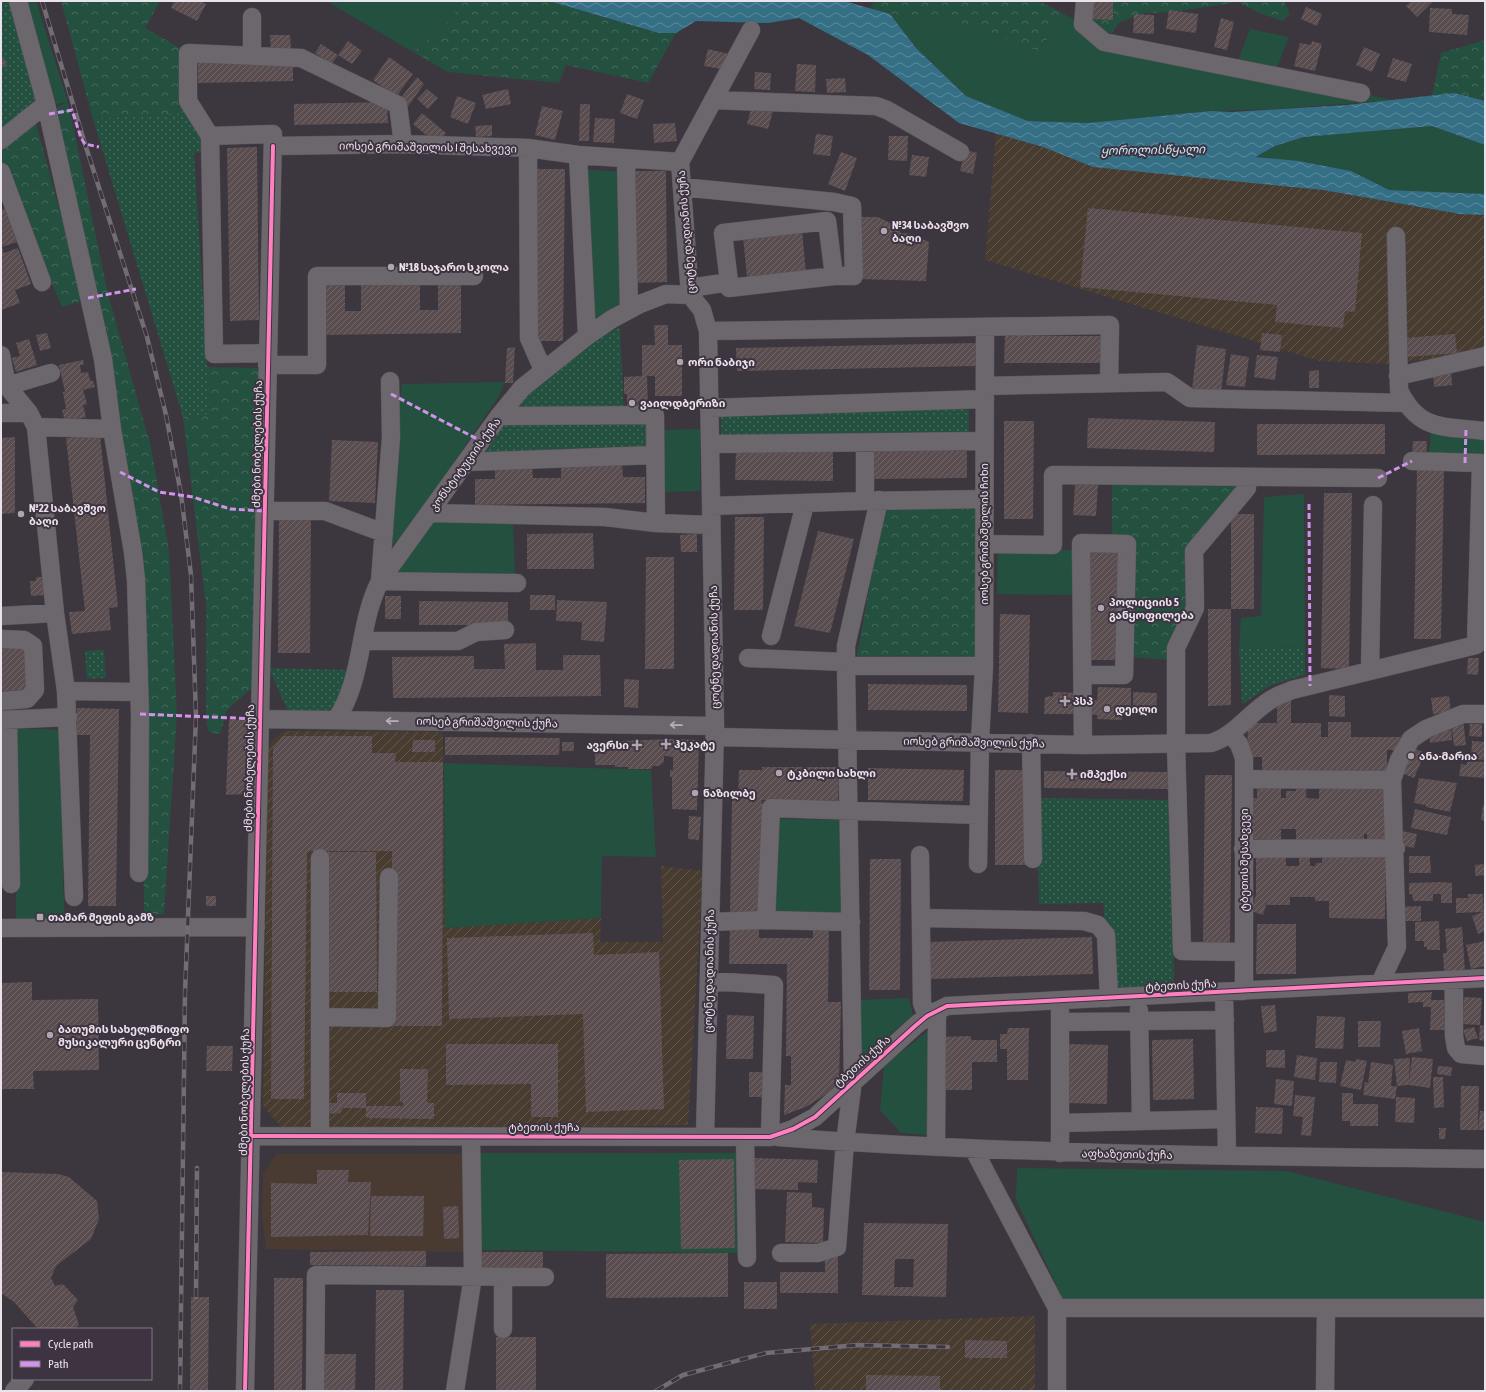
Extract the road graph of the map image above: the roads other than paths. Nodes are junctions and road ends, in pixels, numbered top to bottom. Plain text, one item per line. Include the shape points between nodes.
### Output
1 (18, 1) edge
2 (1085, 1) edge
3 (252, 17) dead end
4 (751, 30) dead end
5 (252, 54) junction
6 (1361, 93) dead end
7 (713, 100) junction
8 (46, 104) junction
9 (210, 136) junction
10 (1, 140) edge
11 (402, 144) junction
12 (273, 146) junction
13 (528, 148) junction
14 (960, 152) dead end
15 (578, 155) junction
16 (626, 159) junction
17 (680, 162) junction
18 (1, 172) edge
19 (682, 188) junction
20 (1396, 236) dead end
21 (474, 276) dead end
22 (834, 276) junction
23 (42, 282) dead end
24 (728, 282) junction
25 (690, 292) junction
26 (629, 310) junction
27 (985, 326) junction
28 (708, 332) junction
29 (587, 336) junction
30 (1, 356) edge
31 (1485, 356) edge
32 (268, 359) junction
33 (543, 370) junction
34 (1398, 370) junction
35 (51, 373) dead end
36 (390, 381) dead end
37 (1110, 383) junction
38 (6, 386) junction
39 (985, 392) junction
40 (1405, 403) junction
41 (709, 408) junction
42 (1, 413) edge
43 (499, 416) junction
44 (33, 420) junction
45 (112, 429) junction
46 (1485, 431) edge
47 (984, 441) junction
48 (865, 443) junction
49 (710, 444) junction
50 (655, 455) junction
51 (1412, 461) dead end
52 (466, 462) junction
53 (1247, 477) junction
54 (1378, 478) dead end
55 (984, 499) junction
56 (872, 500) junction
57 (804, 504) junction
58 (1373, 505) dead end
59 (711, 506) junction
60 (264, 511) junction
61 (429, 514) junction
62 (656, 523) junction
63 (711, 525) junction
64 (384, 533) junction
65 (984, 544) junction
66 (380, 581) junction
67 (517, 583) dead end
68 (55, 613) junction
69 (1, 616) edge
70 (505, 630) dead end
71 (771, 636) dead end
72 (1, 639) edge
73 (362, 641) junction
74 (748, 658) dead end
75 (846, 664) junction
76 (984, 666) junction
77 (1370, 671) junction
78 (1083, 675) junction
79 (66, 691) junction
80 (139, 692) junction
81 (1, 701) edge
82 (1485, 714) edge
83 (68, 717) junction
84 (259, 719) junction
85 (4, 720) edge
86 (336, 720) junction
87 (715, 731) junction
88 (1230, 734) junction
89 (848, 739) junction
90 (980, 741) junction
91 (1032, 743) junction
92 (1083, 745) junction
93 (1176, 745) junction
94 (1245, 779) junction
95 (1392, 780) junction
96 (849, 812) junction
97 (979, 815) junction
98 (1396, 848) junction
99 (1243, 849) junction
100 (920, 855) dead end
101 (320, 858) dead end
102 (1033, 860) dead end
103 (978, 864) dead end
104 (139, 873) dead end
105 (389, 876) dead end
106 (11, 884) dead end
107 (74, 897) dead end
108 (921, 918) junction
109 (766, 920) junction
110 (710, 922) junction
111 (851, 922) junction
112 (256, 927) junction
113 (1, 928) edge
114 (1244, 952) junction
115 (1485, 978) edge
116 (1454, 979) junction
117 (709, 981) junction
118 (1380, 983) junction
119 (1244, 991) junction
120 (1224, 992) junction
121 (1139, 996) junction
122 (1109, 998) junction
123 (1060, 1000) junction
124 (932, 1013) junction
125 (320, 1018) junction
126 (1225, 1020) junction
127 (1139, 1021) junction
128 (1060, 1022) junction
129 (1485, 1056) edge
130 (853, 1081) junction
131 (1226, 1120) junction
132 (1141, 1121) junction
133 (1060, 1123) junction
134 (252, 1136) junction
135 (320, 1136) junction
136 (471, 1136) junction
137 (705, 1137) junction
138 (744, 1137) junction
139 (770, 1137) junction
140 (845, 1142) junction
141 (936, 1147) junction
142 (974, 1150) junction
143 (1060, 1153) junction
144 (1227, 1156) junction
145 (1485, 1158) edge
146 (781, 1252) dead end
147 (747, 1258) dead end
148 (473, 1276) junction
149 (503, 1276) junction
150 (546, 1277) dead end
151 (1057, 1308) junction
152 (1326, 1308) junction
153 (1485, 1308) edge
154 (503, 1329) dead end
155 (24, 1380) edge
156 (14, 1391) edge
157 (245, 1391) edge
158 (315, 1391) edge
159 (455, 1391) edge
160 (1056, 1391) edge
161 (1326, 1391) edge

1 - 8 street
2 - 6 street via 1083,24 1104,42
3 - 5 street
4 - 7 street
5 - 9 street via 188,53 188,101
5 - 11 street via 301,58 398,105
7 - 14 street via 876,106
7 - 17 street
8 - 10 street
8 - 45 street via 102,359
9 - 12 street via 273,134
9 - 32 street via 214,354
11 - 12 street, იოსებ გრიშაშვილის I შესახვევი
11 - 13 street, იოსებ გრიშაშვილის I შესახვევი
12 - 32 street, ძმები ნობელების ქუჩა
13 - 15 street
13 - 33 street, იოსებ გრიშაშვილის I შესახვევი via 529,338
15 - 16 street
15 - 29 street
16 - 17 street
16 - 26 street
17 - 19 street, ცოტნე დადიანის ქუჩა
18 - 23 street
19 - 22 street via 834,202 852,206 854,276
19 - 25 street, ცოტნე დადიანის ქუჩა
20 - 34 street
21 - 32 street via 317,276 317,365
22 - 24 street via 729,288
22 - 24 street via 828,221 723,233
24 - 25 street, კონსტიტუციის ქუჩა
25 - 26 street, კონსტიტუციის ქუჩა via 666,294
25 - 28 street, ცოტნე დადიანის ქუჩა via 702,310
26 - 29 street, კონსტიტუციის ქუჩა
27 - 28 street
27 - 37 street via 1110,325
27 - 39 street, იოსებ გრიშაშვილის ჩიხი
28 - 41 street, ცოტნე დადიანის ქუჩა
29 - 33 street, კონსტიტუციის ქუჩა
30 - 38 street
31 - 34 street
32 - 60 street, ძმები ნობელების ქუჩა
33 - 43 street, კონსტიტუციის ქუჩა via 522,388
34 - 40 street via 1399,390
35 - 38 street
36 - 64 street via 391,437
37 - 39 street
37 - 40 street via 1166,382 1190,398
38 - 44 street
39 - 41 street
39 - 47 street, იოსებ გრიშაშვილის ჩიხი
40 - 46 street via 1420,419 1432,425
41 - 49 street, ცოტნე დადიანის ქუჩა
42 - 44 street
43 - 50 street via 655,415
43 - 52 street, კონსტიტუციის ქუჩა
44 - 45 street
44 - 68 street
45 - 80 street via 136,580
47 - 48 street
47 - 55 street, იოსებ გრიშაშვილის ჩიხი
48 - 49 street
48 - 56 street
49 - 59 street, ცოტნე დადიანის ქუჩა
50 - 52 street
50 - 62 street
51 - 77 street, იოსებ გრიშაშვილის ქუჩა via 1481,463 1476,645
52 - 61 street, კონსტიტუციის ქუჩა
53 - 54 street
53 - 65 street via 1054,475 1053,546
53 - 93 street via 1247,488 1194,551 1195,608 1176,648
55 - 56 street
55 - 65 street, იოსებ გრიშაშვილის ჩიხი
56 - 57 street
56 - 75 street via 846,646
57 - 59 street
57 - 71 street
58 - 77 street
59 - 63 street, ცოტნე დადიანის ქუჩა
60 - 64 street via 325,511
60 - 84 street, ძმები ნობელების ქუჩა
61 - 62 street via 605,517
61 - 66 street, კონსტიტუციის ქუჩა
62 - 63 street
63 - 87 street, ცოტნე დადიანის ქუჩა
64 - 66 street
65 - 76 street, იოსებ გრიშაშვილის ჩიხი
66 - 67 street
66 - 73 street, კონსტიტუციის ქუჩა via 372,597
68 - 69 street
68 - 79 street
70 - 73 street via 476,632 458,641
72 - 81 street via 24,640 33,646 35,690 27,699
73 - 86 street, კონსტიტუციის ქუჩა via 354,684
74 - 75 street
75 - 76 street
75 - 89 street
76 - 90 street, იოსებ გრიშაშვილის ჩიხი
77 - 88 street, იოსებ გრიშაშვილის ქუჩა via 1292,690 1272,699
78 - 78 street via 1124,675 1127,544 1081,543
78 - 92 street
79 - 80 street
79 - 83 street
80 - 104 street
82 - 95 street via 1463,714 1426,729 1411,739 1399,760
83 - 85 street
83 - 107 street
84 - 86 street, იოსებ გრიშაშვილის ქუჩა
84 - 112 street, ძმები ნობელების ქუჩა
85 - 106 street
87 -> 86 street, იოსებ გრიშაშვილის ქუჩა
87 - 89 street, იოსებ გრიშაშვილის ქუჩა
87 - 110 street, ცოტნე დადიანის ქუჩა
88 - 93 street, იოსებ გრიშაშვილის ქუჩა via 1211,743
88 - 94 street, ტბეთის შესახვევი via 1239,744 1244,758
89 - 90 street, იოსებ გრიშაშვილის ქუჩა
89 - 96 street
90 - 91 street, იოსებ გრიშაშვილის ქუჩა
90 - 97 street, იოსებ გრიშაშვილის ჩიხი
91 - 92 street, იოსებ გრიშაშვილის ქუჩა
91 - 102 street
92 - 93 street, იოსებ გრიშაშვილის ქუჩა
93 - 114 street via 1182,951
94 - 95 street
94 - 99 street, ტბეთის შესახვევი
95 - 98 street
96 - 97 street
96 - 109 street via 772,808
96 - 111 street
97 - 103 street, იოსებ გრიშაშვილის ჩიხი
98 - 99 street
98 - 118 street via 1398,947
99 - 114 street, ტბეთის შესახვევი
100 - 108 street
101 - 125 street
105 - 125 street via 387,1018
108 - 122 street via 1084,921 1098,925 1106,935
108 - 124 street via 922,1003
109 - 110 street
109 - 111 street
110 - 117 street, ცოტნე დადიანის ქუჩა
111 - 130 street
112 - 113 street
112 - 134 street, ძმები ნობელების ქუჩა
114 - 119 street, ტბეთის შესახვევი
115 - 116 street, ტბეთის ქუჩა
116 - 118 street, ტბეთის ქუჩა
116 - 129 street via 1456,1048 1461,1054
117 - 137 street, ცოტნე დადიანის ქუჩა
117 - 139 street via 774,985
118 - 119 street, ტბეთის ქუჩა
119 - 120 street, ტბეთის ქუჩა
120 - 121 street, ტბეთის ქუჩა
120 - 126 street
121 - 122 street, ტბეთის ქუჩა
121 - 127 street
122 - 123 street, ტბეთის ქუჩა
123 - 124 street, ტბეთის ქუჩა via 947,1006
123 - 128 street
124 - 130 street, ტბეთის ქუჩა
124 - 141 street
125 - 135 street
126 - 127 street
126 - 131 street
127 - 128 street
127 - 132 street
128 - 133 street
130 - 139 street, ტბეთის ქუჩა via 816,1117
130 - 140 street
131 - 132 street
131 - 144 street
132 - 133 street
133 - 143 street
134 - 135 street, ტბეთის ქუჩა
134 - 157 street, ძმები ნობელების ქუჩა
135 - 136 street, ტბეთის ქუჩა
136 - 137 street, ტბეთის ქუჩა
136 - 148 street
137 - 138 street, ტბეთის ქუჩა
138 - 139 street, ტბეთის ქუჩა
138 - 147 street
139 - 140 street, აფხაზეთის ქუჩა
140 - 141 street, აფხაზეთის ქუჩა
140 - 146 street via 837,1247 818,1253
141 - 142 street, აფხაზეთის ქუჩა
142 - 143 street, აფხაზეთის ქუჩა
142 - 151 street
143 - 144 street, აფხაზეთის ქუჩა
144 - 145 street, აფხაზეთის ქუჩა
148 - 149 street
148 - 158 street via 316,1275
148 - 159 street
149 - 150 street
149 - 154 street
151 - 152 street
151 - 160 street
152 - 153 street
152 - 161 street
155 - 156 street

